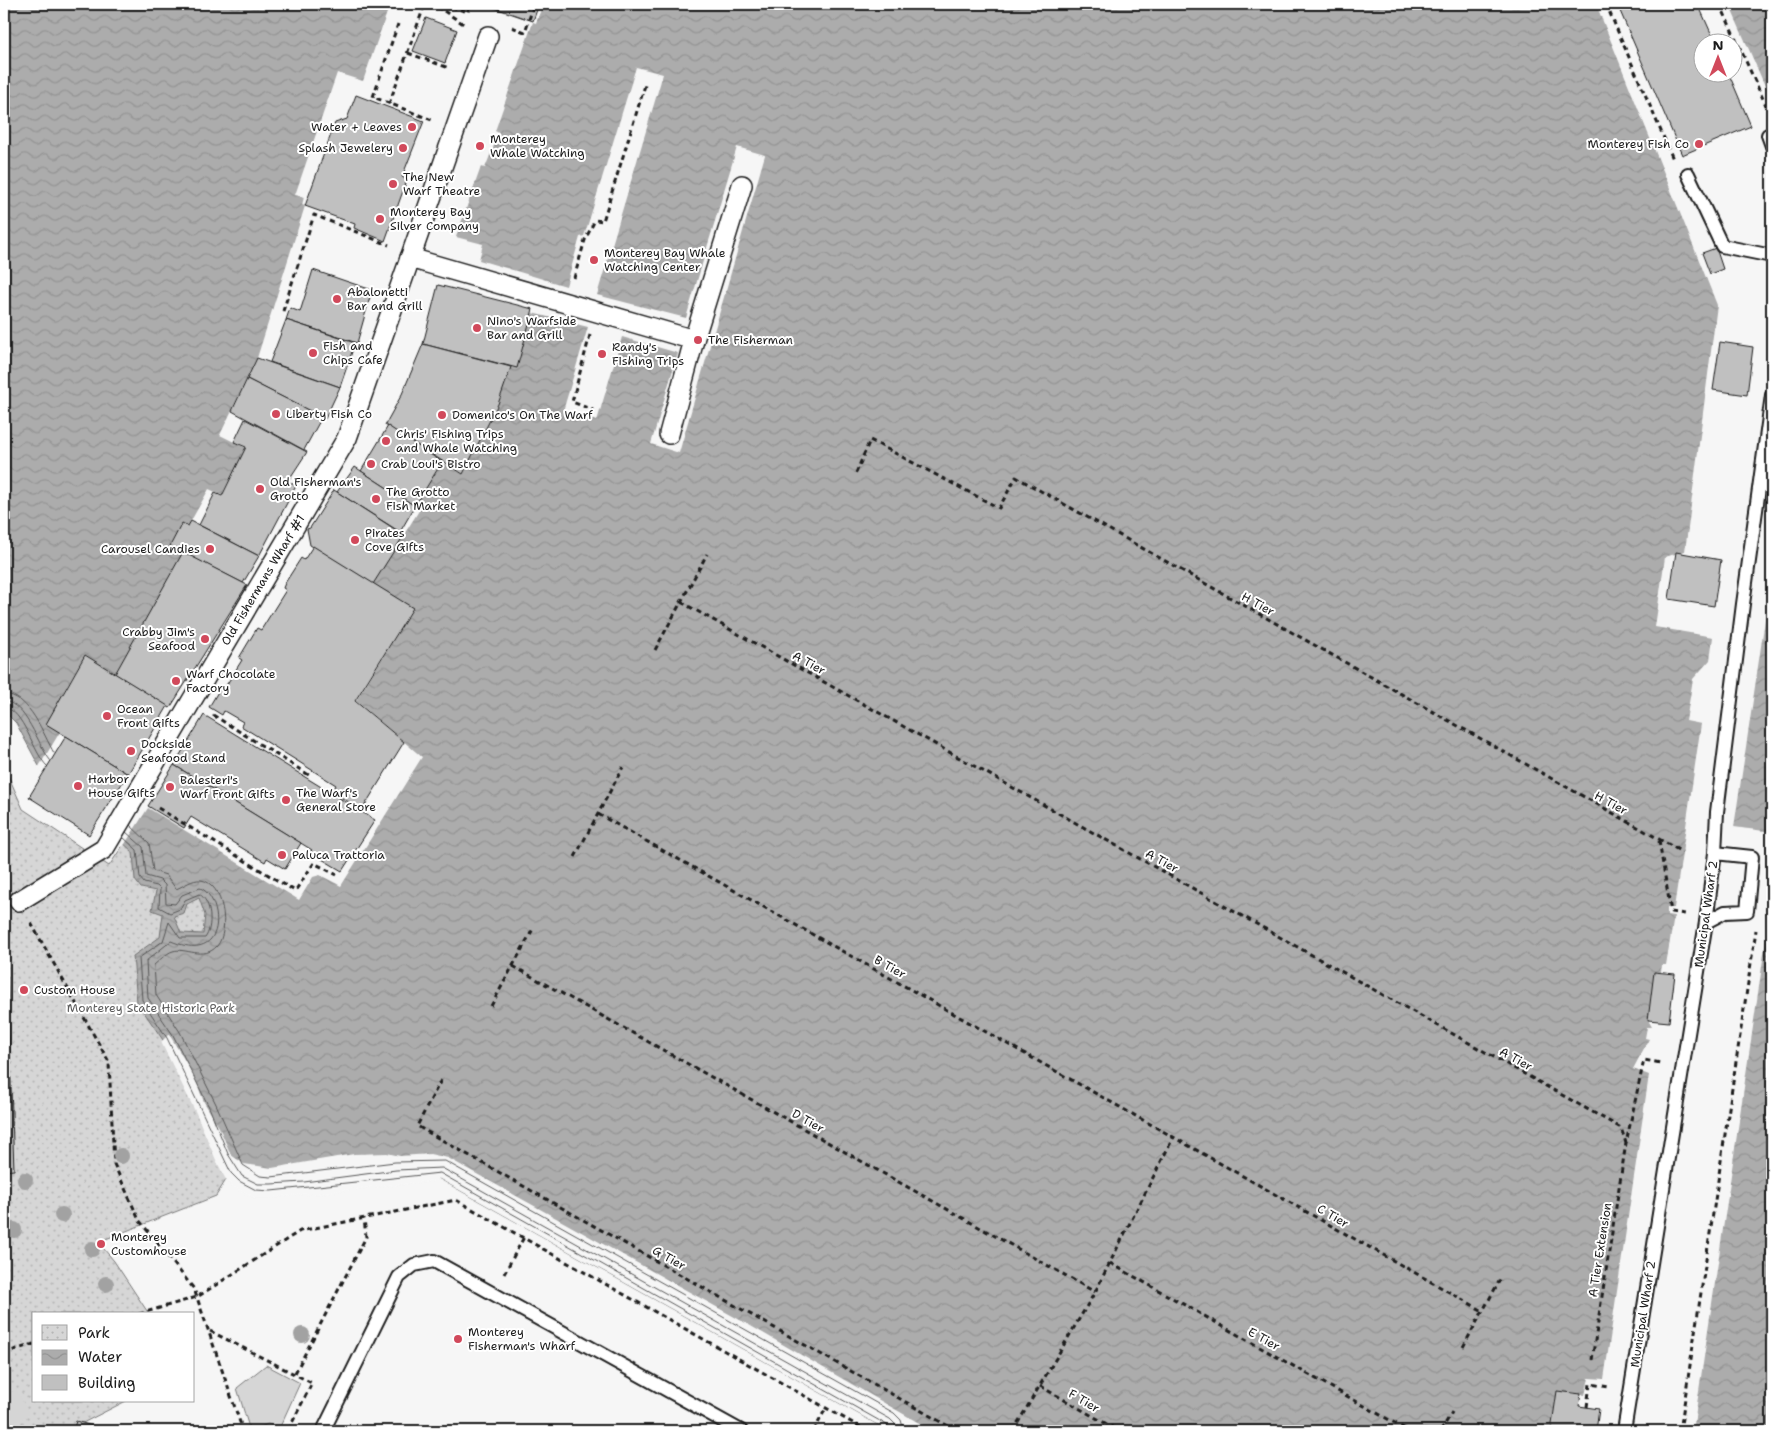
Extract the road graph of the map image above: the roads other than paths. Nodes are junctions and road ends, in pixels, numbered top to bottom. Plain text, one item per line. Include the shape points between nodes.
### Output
1 (488, 36) dead end
2 (1688, 174) dead end
3 (742, 185) dead end
4 (411, 256) junction
5 (1772, 256) edge
6 (694, 340) junction
7 (1772, 395) edge
8 (669, 434) dead end
9 (1714, 853) junction
10 (18, 901) road end
11 (1706, 922) junction
12 (323, 1431) edge
13 (741, 1431) edge
14 (1624, 1431) edge

1 - 4 street, Old Fishermans Wharf #1
2 - 5 lane via 1722,246
3 - 6 street
4 - 6 street
4 - 10 street, Old Fishermans Wharf #1 via 347,438 104,849
6 - 8 street
7 - 9 lane, Municipal Wharf 2 via 1743,604
9 - 11 lane, Municipal Wharf 2
9 - 11 lane via 1752,857 1747,911 1724,912
11 - 14 lane, Municipal Wharf 2
12 - 13 lane via 399,1277 414,1265 434,1261

